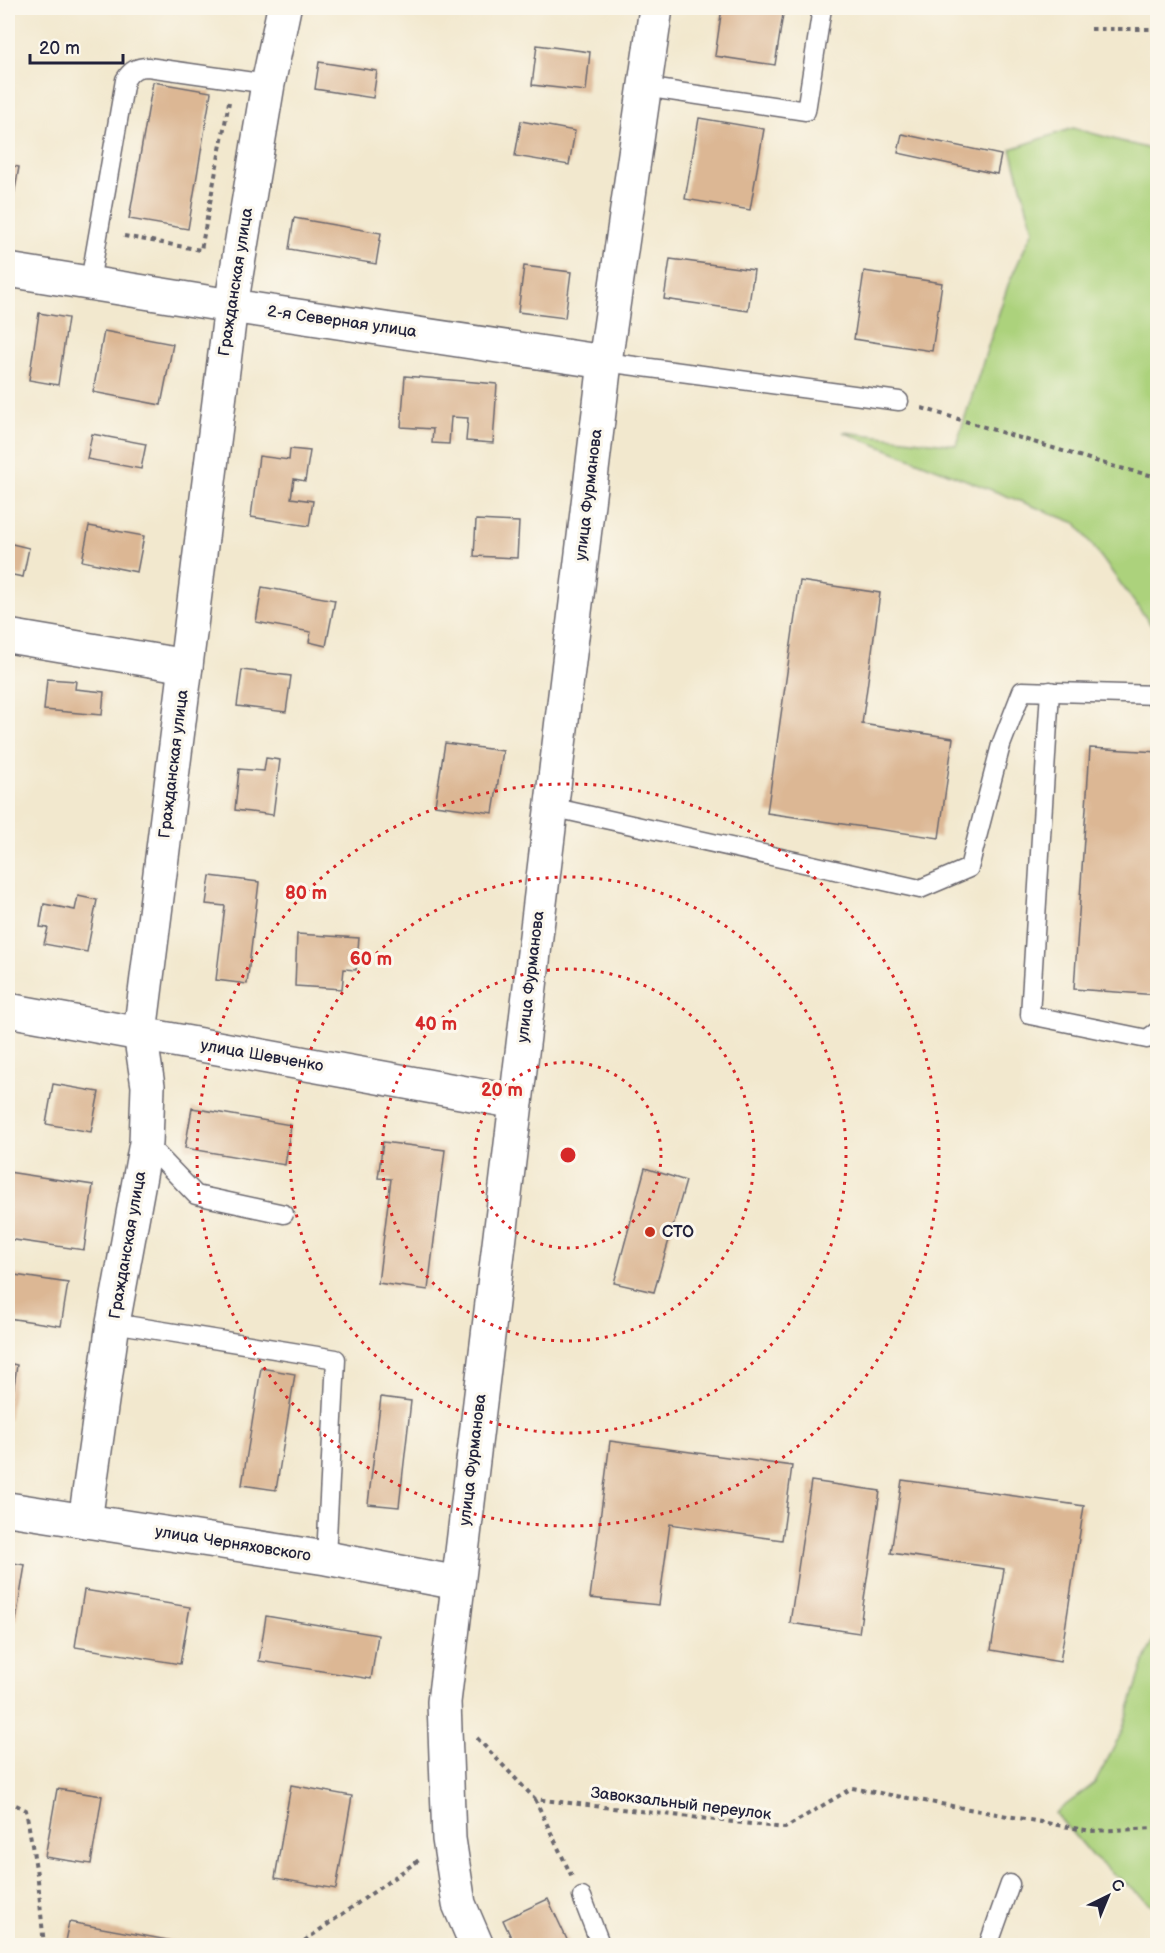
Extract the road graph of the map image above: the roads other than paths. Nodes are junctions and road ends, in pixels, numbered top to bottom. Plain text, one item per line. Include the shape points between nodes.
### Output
1 (284, 8) edge
2 (656, 8) edge
3 (822, 8) edge
4 (268, 84) junction
5 (644, 87) junction
6 (8, 270) edge
7 (90, 282) junction
8 (231, 306) junction
9 (605, 362) junction
10 (899, 401) road end
11 (8, 636) edge
12 (186, 666) junction
13 (1050, 691) junction
14 (1158, 695) edge
15 (551, 807) junction
16 (8, 1010) edge
17 (1158, 1031) edge
18 (140, 1033) junction
19 (516, 1102) junction
20 (146, 1143) junction
21 (284, 1214) dead end
22 (113, 1323) junction
23 (8, 1509) edge
24 (85, 1521) junction
25 (326, 1558) junction
26 (458, 1583) junction
27 (1010, 1884) dead end
28 (582, 1897) road end
29 (477, 1946) edge
30 (601, 1946) edge
31 (988, 1946) edge

1 - 4 street, Гражданская улица
2 - 5 street, улица Фурманова
3 - 5 lane via 806,111
4 - 7 lane via 148,67 138,67 129,73
4 - 8 street, Гражданская улица
5 - 9 street, улица Фурманова
6 - 7 street, 2-я Северная улица
7 - 8 street, 2-я Северная улица
8 - 9 street, 2-я Северная улица
8 - 12 street, Гражданская улица
9 - 10 lane
9 - 15 street, улица Фурманова
11 - 12 street
12 - 18 street, Гражданская улица
13 - 14 lane
13 - 15 lane via 1022,691 1001,745 969,868 920,889
13 - 17 lane via 1030,1015 1147,1039
15 - 19 street, улица Фурманова
16 - 18 street, улица Шевченко
18 - 19 street, улица Шевченко
18 - 20 street, Гражданская улица via 148,1086
19 - 26 street, улица Фурманова
20 - 21 lane via 196,1195
20 - 22 street, Гражданская улица
22 - 24 street, Гражданская улица
22 - 25 lane via 336,1359
23 - 24 street, улица Черняховского
24 - 25 street, улица Черняховского
25 - 26 street, улица Черняховского
26 - 29 street, улица Фурманова via 444,1702 449,1839 459,1904
27 - 31 lane
28 - 30 lane

